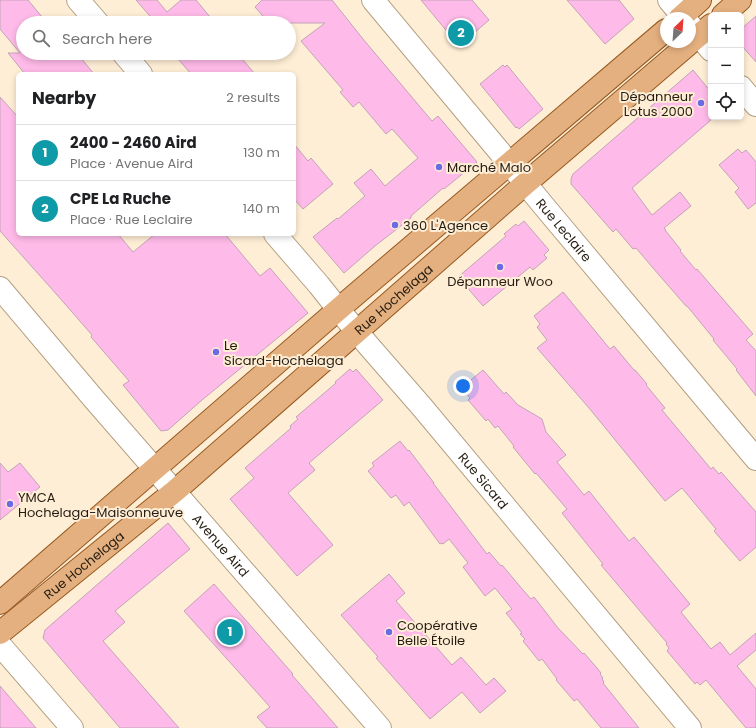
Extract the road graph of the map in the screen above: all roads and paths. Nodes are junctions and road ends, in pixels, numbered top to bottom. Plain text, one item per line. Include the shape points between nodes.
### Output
1 (78, 0) edge
2 (373, 0) edge
3 (700, 0) edge
4 (740, 0) edge
5 (695, 12) edge
6 (726, 12) edge
7 (92, 16) edge
8 (660, 35) edge
9 (665, 48) edge
10 (129, 60) edge
11 (139, 72) edge
12 (744, 90) edge
13 (756, 105) edge
14 (509, 164) junction
15 (525, 184) junction
16 (277, 236) edge
17 (0, 288) edge
18 (338, 309) junction
19 (357, 332) junction
20 (756, 459) edge
21 (155, 468) junction
22 (175, 491) junction
23 (0, 603) edge
24 (0, 633) edge
25 (0, 645) edge
26 (72, 728) edge
27 (380, 728) edge
28 (690, 728) edge

1 - 7 street
2 - 14 street, Rue Leclaire
3 - 5 main road, Rue Hochelaga
4 - 6 main road
8 - 14 main road, Rue Hochelaga
9 - 15 main road, Rue Hochelaga
10 - 11 street
12 - 13 street
14 - 15 street, Rue Leclaire
14 - 18 main road, Rue Hochelaga
15 - 19 main road, Rue Hochelaga
15 - 20 street, Rue Leclaire
16 - 18 street, Rue Sicard
17 - 21 street, Avenue Aird
18 - 19 street, Rue Sicard
18 - 21 main road, Rue Hochelaga
19 - 22 main road, Rue Hochelaga
19 - 28 street, Rue Sicard
21 - 22 street, Avenue Aird
21 - 23 main road, Rue Hochelaga
22 - 24 main road, Rue Hochelaga
22 - 27 street, Avenue Aird
25 - 26 street

